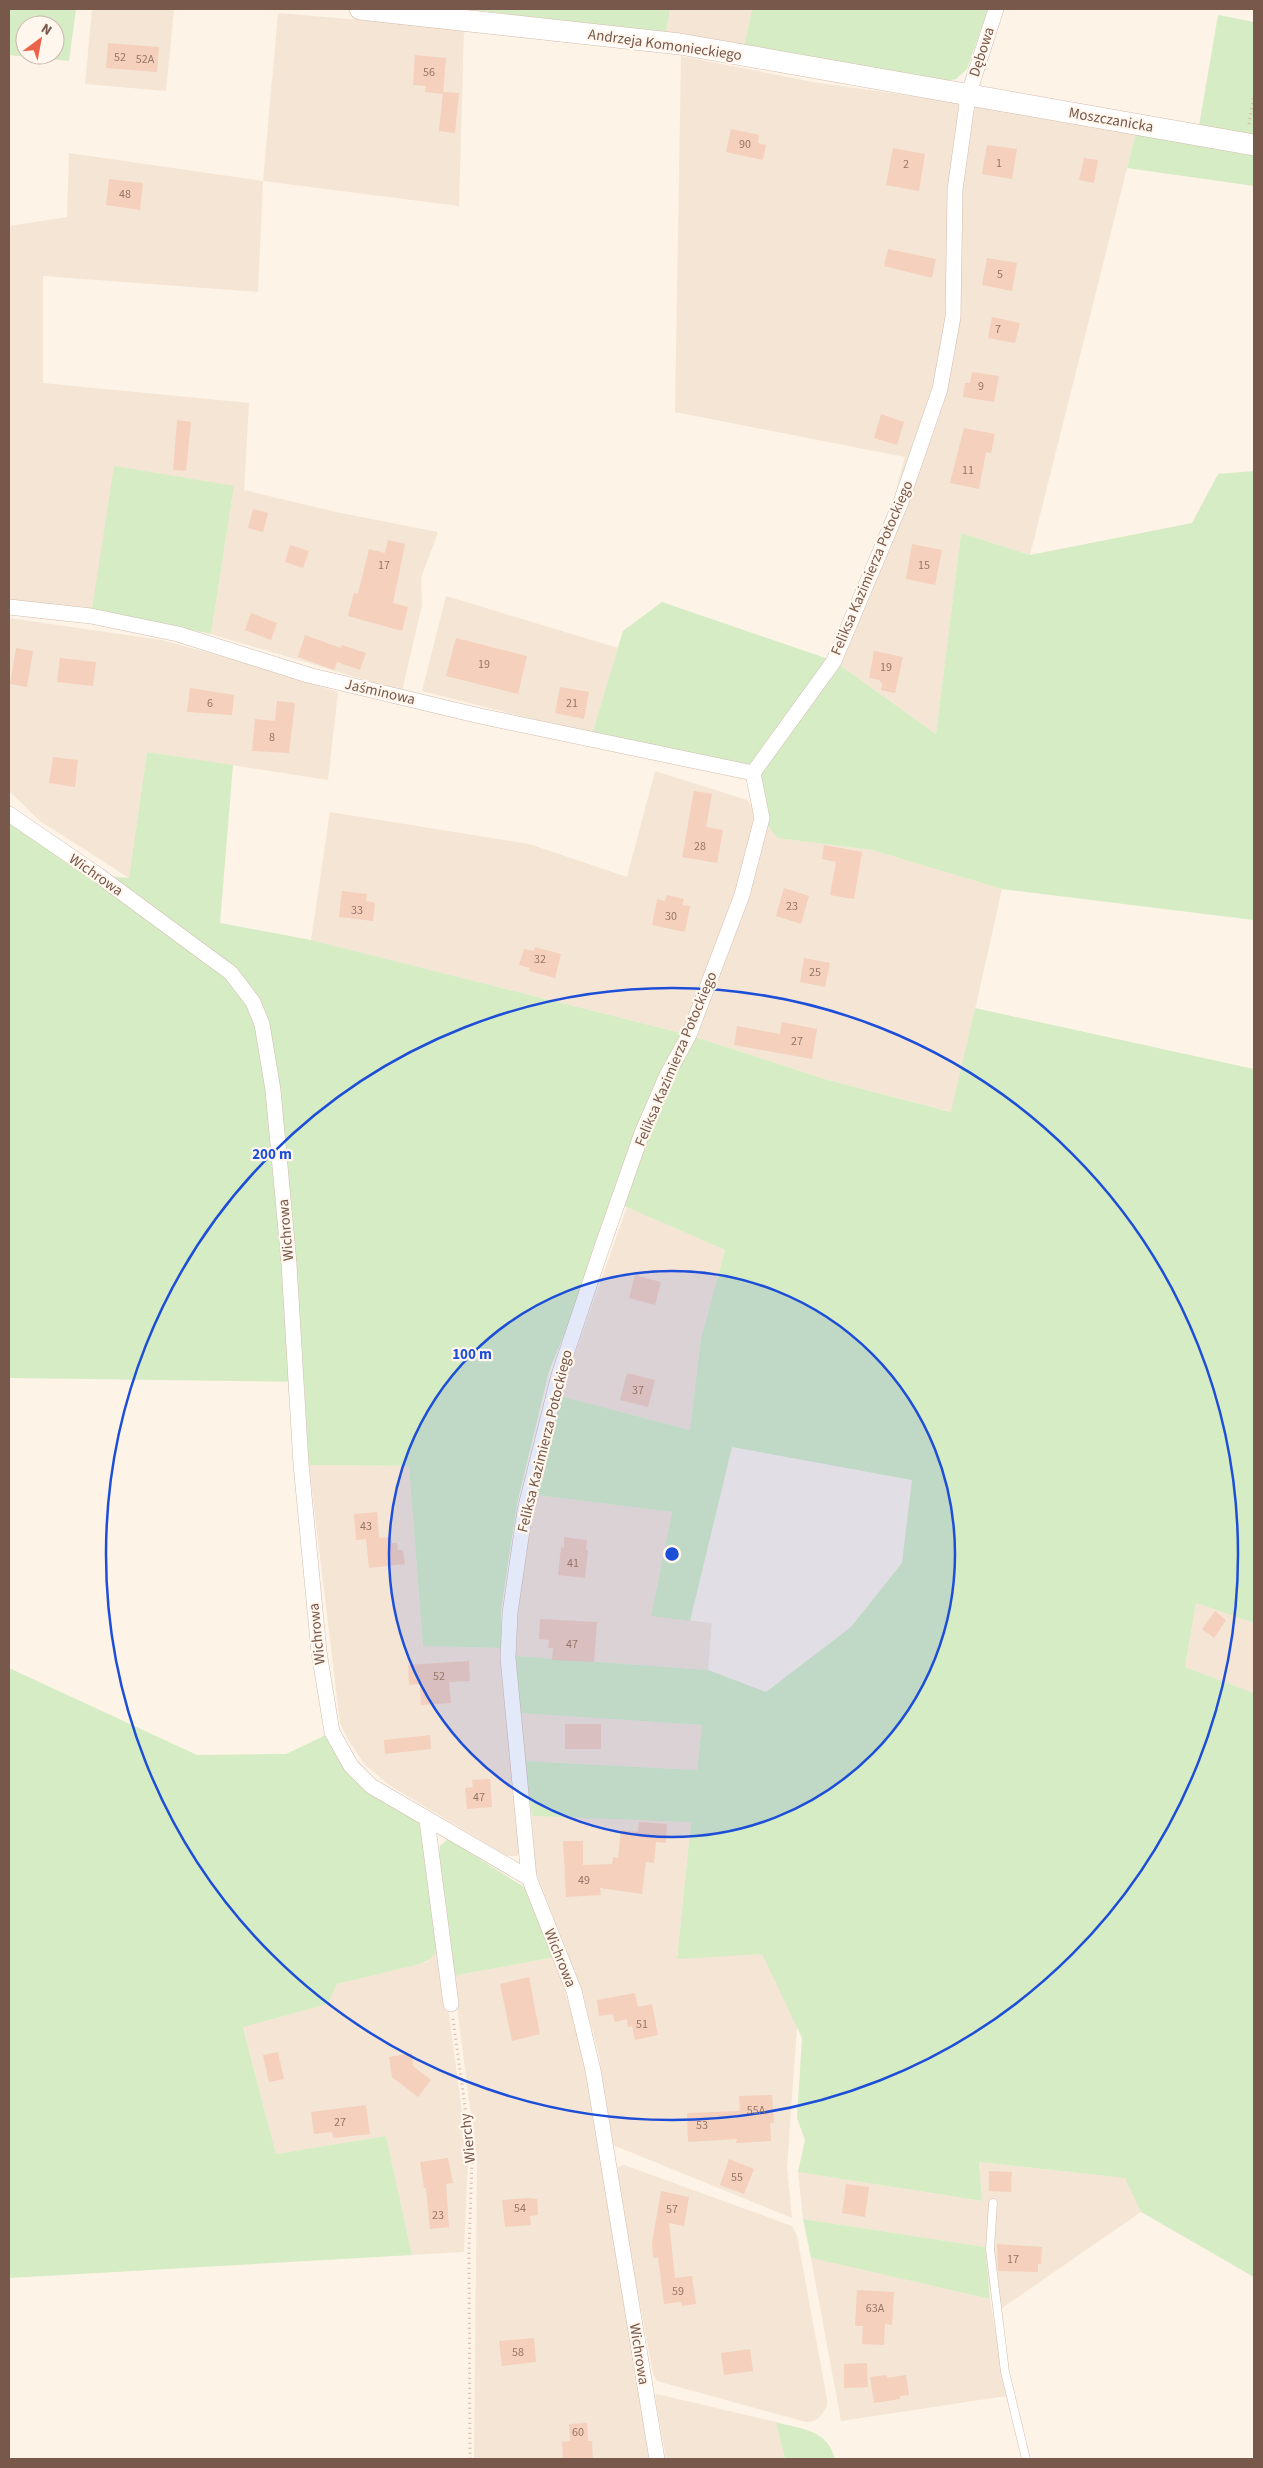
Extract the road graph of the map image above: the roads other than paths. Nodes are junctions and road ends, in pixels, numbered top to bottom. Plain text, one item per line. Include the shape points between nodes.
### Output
1 (360, 9) edge
2 (996, 9) edge
3 (968, 96) junction
4 (1250, 144) edge
5 (9, 607) edge
6 (754, 773) junction
7 (9, 814) edge
8 (427, 1820) junction
9 (528, 1878) junction
10 (451, 2004) road end
11 (992, 2203) dead end
12 (657, 2459) edge
13 (1026, 2459) edge

1 - 3 street, Andrzeja Komonieckiego via 680,44
2 - 3 street, Dębowa
3 - 4 street, Moszczanicka
3 - 6 street, Feliksa Kazimierza Potockiego via 955,190 953,317 940,389 901,502 834,661
5 - 6 street, Jaśminowa via 91,616 178,634 308,675 480,716
6 - 9 street, Feliksa Kazimierza Potockiego via 762,818 742,895 689,1035 667,1075 642,1133 559,1376 525,1510 510,1613 508,1658
7 - 8 street, Wichrowa via 231,973 253,1002 262,1024 273,1090 318,1652 332,1732 351,1766 372,1786
8 - 9 street, Wichrowa
8 - 10 street
9 - 12 street, Wichrowa via 574,1991 593,2070
11 - 13 lane via 990,2249 1005,2372

